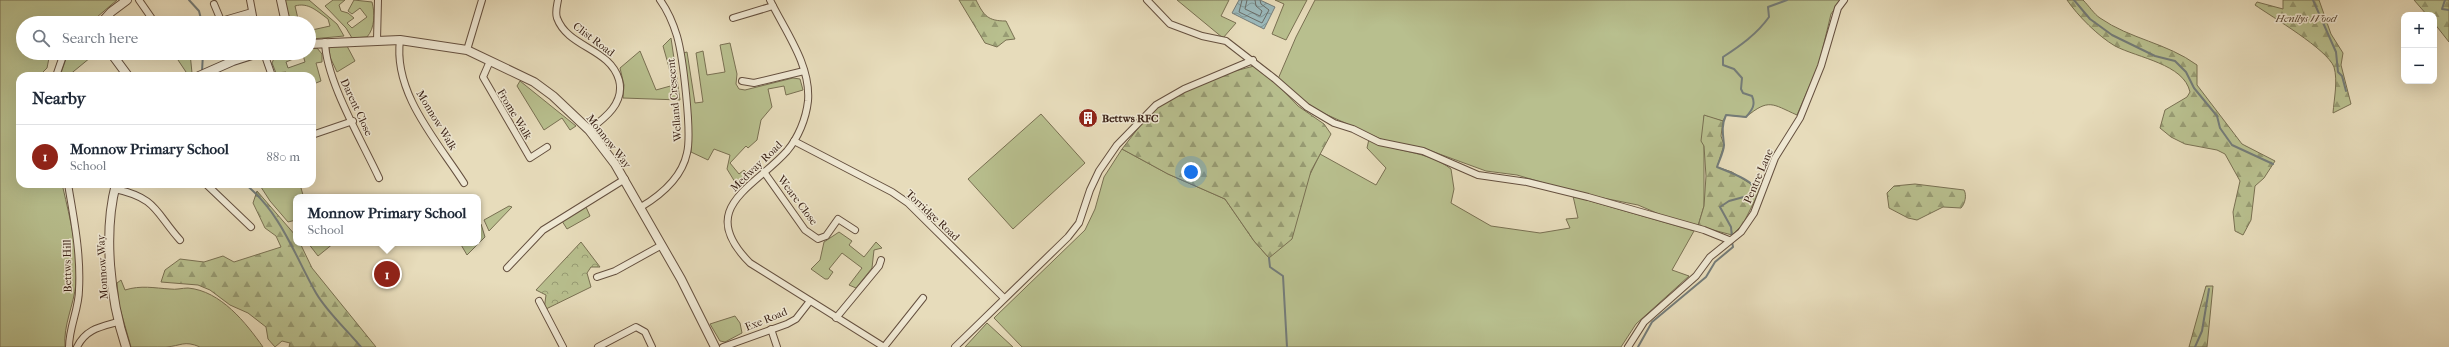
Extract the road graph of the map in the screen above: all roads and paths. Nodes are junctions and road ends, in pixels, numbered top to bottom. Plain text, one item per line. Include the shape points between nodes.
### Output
1 (127, 0) edge
2 (139, 0) edge
3 (250, 0) edge
4 (281, 0) edge
5 (378, 0) edge
6 (482, 0) edge
7 (558, 0) edge
8 (660, 0) edge
9 (1147, 0) edge
10 (1844, 0) edge
11 (772, 3) edge
12 (214, 4) dead end
13 (252, 12) junction
14 (108, 16) edge
15 (150, 16) edge
16 (219, 16) edge
17 (240, 16) edge
18 (253, 16) edge
19 (284, 16) edge
20 (733, 18) dead end
21 (377, 40) junction
22 (400, 40) junction
23 (325, 42) junction
24 (316, 43) edge
25 (467, 50) junction
26 (62, 60) edge
27 (117, 60) edge
28 (227, 60) edge
29 (266, 60) edge
30 (1253, 60) junction
31 (490, 61) junction
32 (804, 71) junction
33 (57, 72) edge
34 (125, 72) edge
35 (207, 72) edge
36 (271, 72) edge
37 (742, 81) dead end
38 (353, 121) junction
39 (589, 130) junction
40 (316, 134) edge
41 (794, 141) junction
42 (547, 147) dead end
43 (764, 172) junction
44 (379, 178) dead end
45 (625, 179) junction
46 (464, 183) dead end
47 (69, 188) edge
48 (116, 188) edge
49 (118, 188) edge
50 (210, 188) edge
51 (641, 207) junction
52 (251, 227) dead end
53 (855, 230) dead end
54 (180, 240) dead end
55 (1729, 240) junction
56 (662, 245) junction
57 (881, 260) dead end
58 (507, 268) dead end
59 (597, 276) dead end
60 (923, 298) dead end
61 (1004, 298) junction
62 (539, 301) dead end
63 (810, 301) junction
64 (836, 318) junction
65 (118, 322) junction
66 (771, 330) junction
67 (69, 347) edge
68 (77, 347) edge
69 (126, 347) edge
70 (563, 347) edge
71 (598, 347) edge
72 (652, 347) edge
73 (715, 347) edge
74 (723, 347) edge
75 (777, 347) edge
76 (884, 347) edge
77 (954, 347) edge
78 (1628, 347) edge

1 - 14 street
2 - 15 street
3 - 13 street
4 - 19 street
5 - 21 street
6 - 25 street
7 - 39 street, Clist Road via 557,18 564,29 610,62 620,85 618,100 612,112
8 - 51 street, Welland Crescent via 673,22 679,46 689,135 687,154 680,171 669,186
9 - 30 street via 1170,24 1202,36 1226,41
10 - 55 street, Pentre Lane via 1838,8 1821,66 1800,118 1775,158 1754,213 1741,232
11 - 20 street
11 - 32 street, Medway Road
12 - 16 street
13 - 17 street
13 - 18 street
21 - 22 street, Monnow Way
21 - 23 street, Monnow Way
22 - 25 street, Monnow Way
22 - 46 street, Monnow Walk via 400,68 413,104
23 - 24 street, Monnow Way
23 - 38 street, Darent Close via 328,64
25 - 31 street, Monnow Way
26 - 33 street
27 - 34 street
28 - 35 street
29 - 36 street
30 - 55 street via 1307,107 1334,123 1379,142 1423,151 1478,175 1527,182 1588,197 1704,230
30 - 61 street via 1184,89 1156,105 1117,145 1099,171 1079,222 1047,258
31 - 39 street, Monnow Way via 534,82 564,105
31 - 42 street, Frome Walk via 483,78 530,158
32 - 37 street via 754,83
32 - 41 street, Medway Road via 808,102 804,120
38 - 40 street
38 - 44 street, Darent Close
39 - 45 street, Monnow Way
41 - 43 street, Medway Road
41 - 61 street, Torridge Road via 892,192 908,203
43 - 53 street, Weare Close via 805,230 818,239 826,236 838,219
43 - 63 street, Medway Road via 734,200 728,222 731,238 739,253 750,263
45 - 51 street, Monnow Way
45 - 58 street via 543,230
47 - 67 street, Bettws Hill via 79,249 79,292
48 - 65 street, Monnow Way via 111,220 111,254 113,296
49 - 54 street via 148,201
50 - 52 street
51 - 56 street, Monnow Way
55 - 78 street, Pentre Lane via 1710,257 1696,276 1644,322
56 - 59 street via 615,271
56 - 73 street, Monnow Way
57 - 64 street via 879,266
60 - 76 street
61 - 77 street
62 - 70 street
63 - 64 street, Medway Road
63 - 66 street, Exe Road via 796,318
64 - 76 street, Medway Road
65 - 68 street via 91,330 82,336
65 - 69 street, Monnow Way
66 - 74 street, Exe Road
66 - 75 street
71 - 72 street via 636,326 645,332

